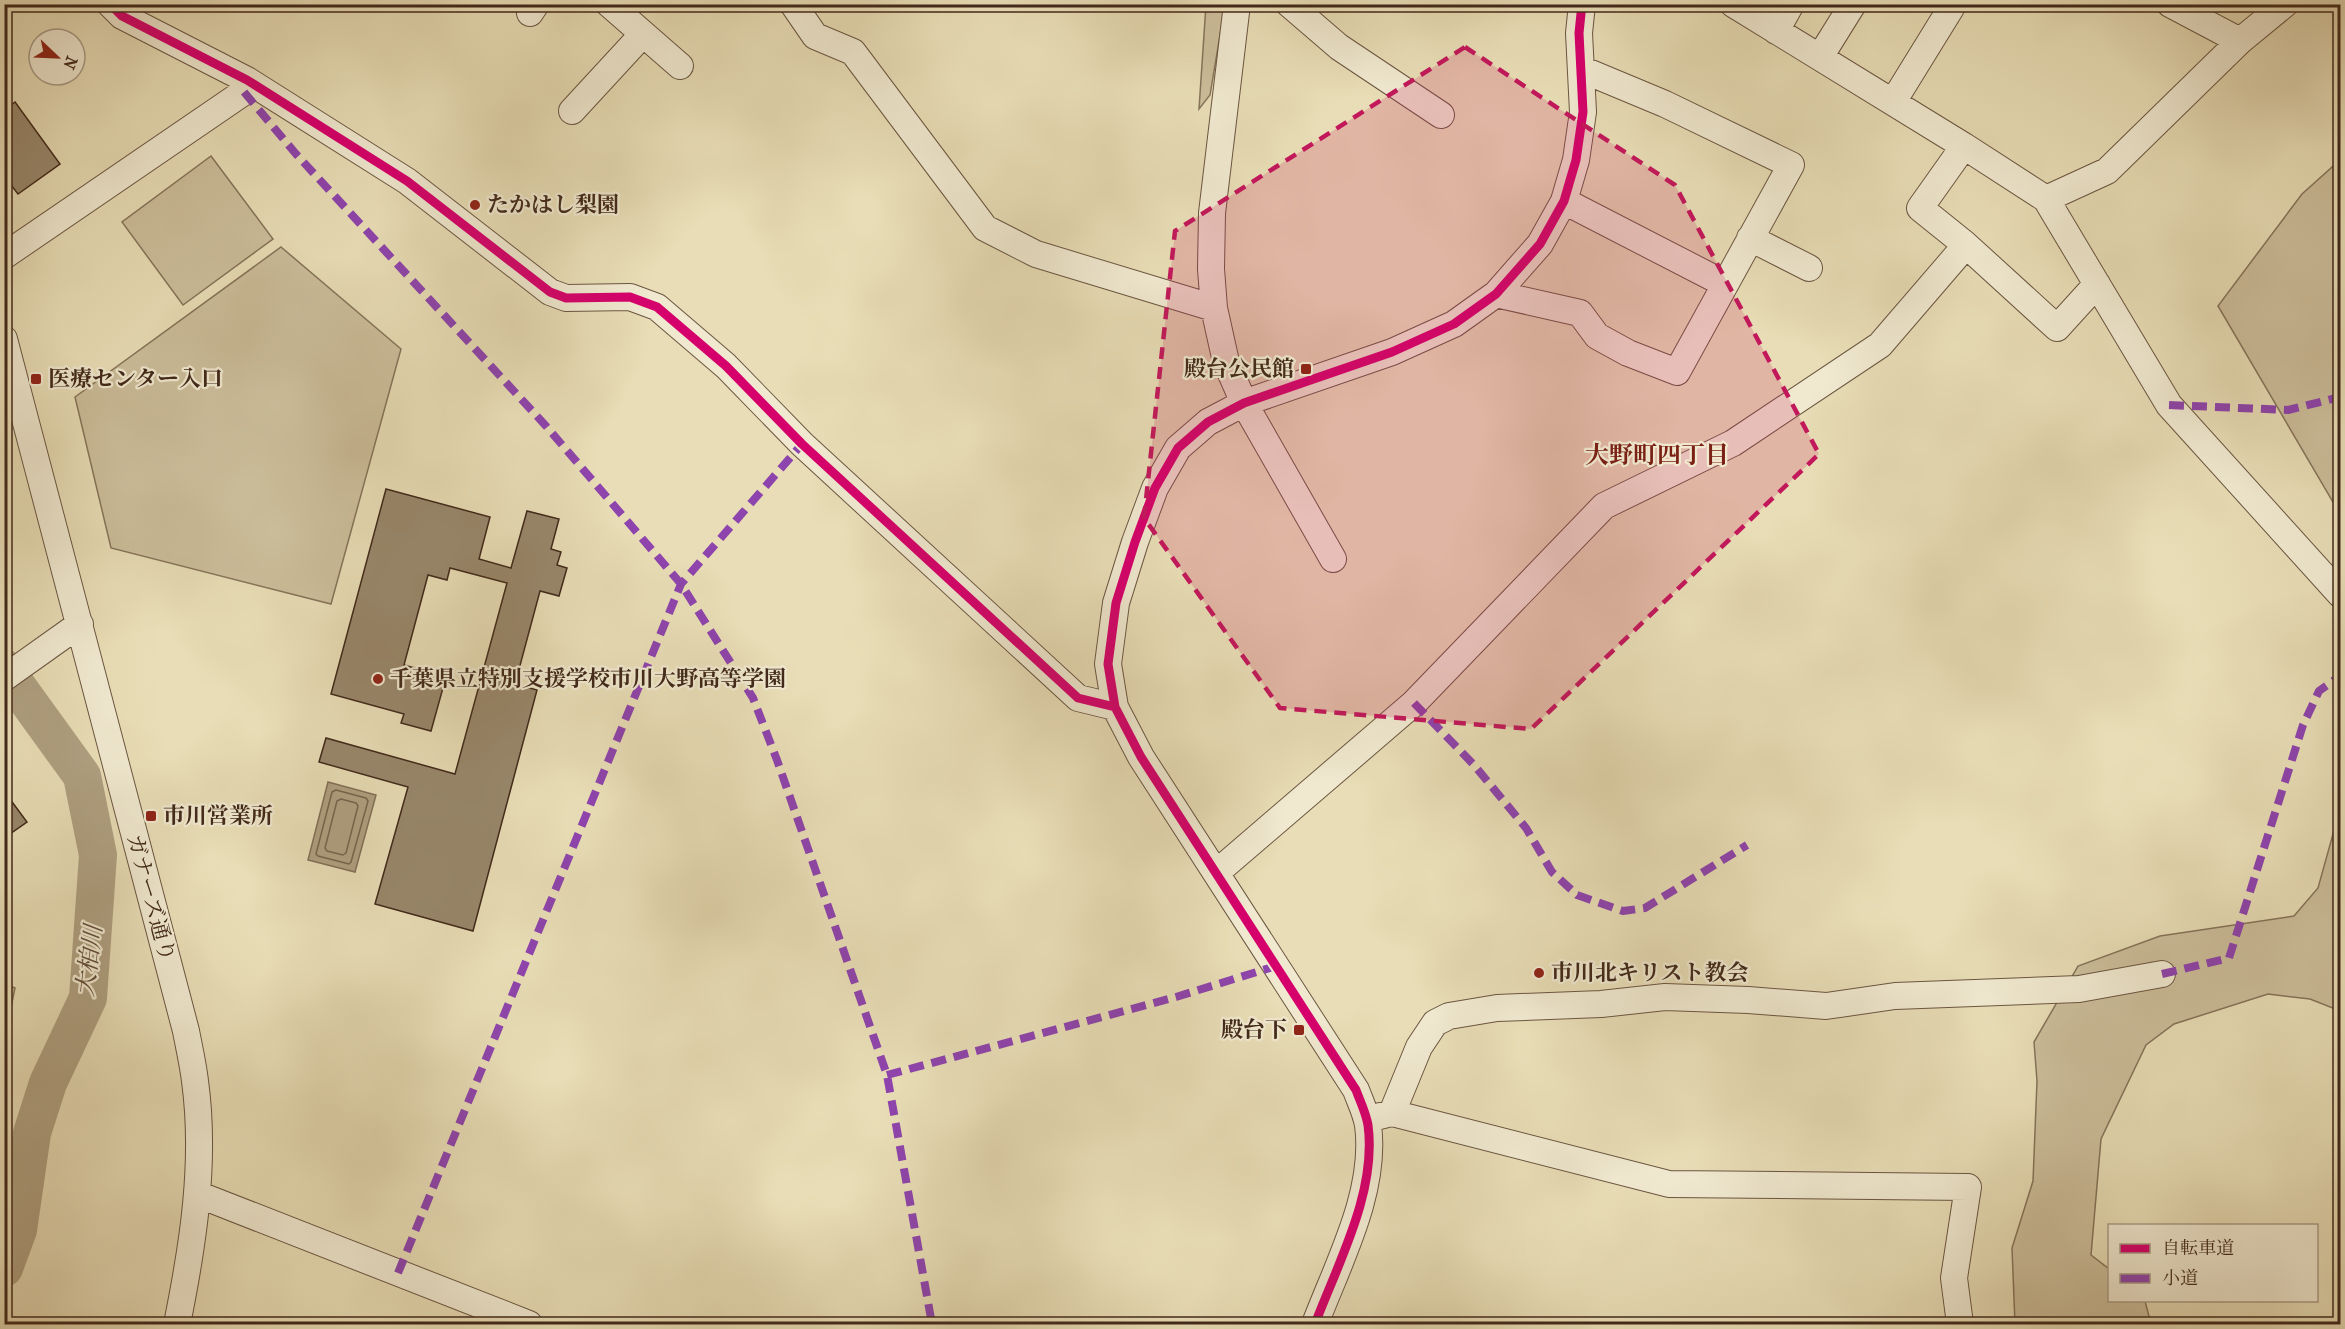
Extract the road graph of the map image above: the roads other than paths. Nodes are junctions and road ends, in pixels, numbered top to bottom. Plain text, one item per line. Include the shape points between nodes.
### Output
1 (110, 4) edge
2 (609, 4) edge
3 (792, 4) edge
4 (1237, 4) edge
5 (1289, 4) edge
6 (1582, 4) edge
7 (1791, 4) edge
8 (1853, 4) edge
9 (2170, 4) edge
10 (2285, 4) edge
11 (1738, 6) edge
12 (1951, 8) dead end
13 (1776, 31) junction
14 (644, 34) junction
15 (2240, 41) junction
16 (1820, 57) junction
17 (680, 66) dead end
18 (1581, 69) junction
19 (247, 80) junction
20 (1893, 102) junction
21 (572, 111) dead end
22 (1441, 115) dead end
23 (1964, 146) junction
24 (2046, 199) junction
25 (1564, 201) junction
26 (1750, 238) junction
27 (1966, 244) junction
28 (4, 256) edge
29 (1809, 268) dead end
30 (1725, 284) junction
31 (2097, 284) junction
32 (1496, 294) junction
33 (1214, 308) junction
34 (4, 339) edge
35 (1244, 403) junction
36 (1333, 559) dead end
37 (2340, 594) edge
38 (80, 624) junction
39 (4, 678) edge
40 (1115, 707) junction
41 (1216, 873) junction
42 (2162, 974) dead end
43 (1392, 1113) junction
44 (1367, 1119) junction
45 (197, 1194) junction
46 (177, 1324) edge
47 (529, 1324) edge
48 (1315, 1324) edge
49 (1960, 1324) edge

1 - 19 street via 122,16
2 - 14 street
3 - 33 street via 815,36 853,52 985,228 1036,254
4 - 33 street via 1212,213
5 - 22 street via 1340,47
6 - 18 street
7 - 13 street
8 - 16 street
9 - 15 street
10 - 15 street
11 - 13 street
12 - 20 street
13 - 16 street
14 - 17 street
14 - 21 street
15 - 24 street via 2107,171
16 - 20 street
18 - 25 street via 1583,112 1576,160
18 - 26 street via 1665,104 1791,165
19 - 28 street via 244,92
19 - 40 street via 407,181 550,292 566,298 630,297 657,307 726,366 802,444 1078,698
20 - 23 street
23 - 24 street
23 - 27 street via 1920,208
24 - 31 street
25 - 30 street
25 - 32 street via 1540,244
26 - 29 street
26 - 30 street
27 - 31 street via 2057,328
27 - 41 street via 1880,345 1733,443 1604,506 1414,703
30 - 32 street via 1677,372 1597,336 1580,313
31 - 37 street via 2169,405
32 - 35 street via 1454,324 1392,352
33 - 35 street via 1226,362
34 - 38 street, ガナーズ通り
35 - 36 street
35 - 40 street via 1208,422 1179,448 1155,488 1116,603 1108,664
38 - 39 street
38 - 45 street, ガナーズ通り via 186,1031 199,1130
40 - 41 street via 1141,757
41 - 44 street via 1356,1090
42 - 43 street via 2079,989 1895,996 1826,1006 1665,997 1497,1008 1449,1016 1435,1023 1419,1047
43 - 44 street
43 - 49 street via 1669,1184 1968,1187 1954,1278
44 - 48 street via 1370,1152 1365,1187
45 - 46 street, ガナーズ通り
45 - 47 street

